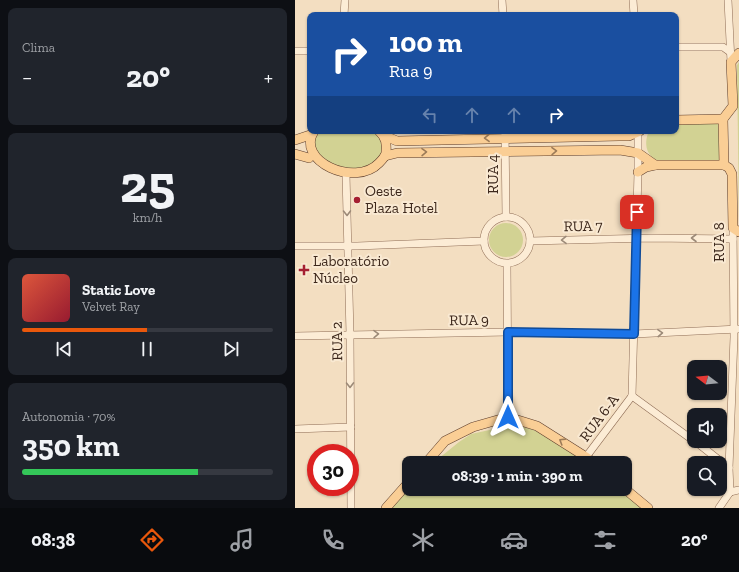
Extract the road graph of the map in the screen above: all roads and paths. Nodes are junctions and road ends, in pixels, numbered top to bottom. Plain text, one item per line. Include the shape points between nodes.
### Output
1 (345, 0) edge
2 (501, 0) edge
3 (633, 0) edge
4 (728, 0) edge
5 (345, 12) edge
6 (503, 12) edge
7 (633, 12) edge
8 (679, 47) edge
9 (295, 51) edge
10 (307, 51) edge
11 (735, 52) edge
12 (723, 119) junction
13 (679, 120) edge
14 (310, 134) edge
15 (311, 134) edge
16 (382, 134) edge
17 (384, 134) edge
18 (634, 134) edge
19 (638, 134) edge
20 (505, 135) edge
21 (445, 139) junction
22 (295, 140) edge
23 (445, 152) junction
24 (506, 152) junction
25 (295, 154) edge
26 (638, 154) junction
27 (385, 156) junction
28 (309, 158) junction
29 (655, 165) junction
30 (724, 165) junction
31 (639, 172) junction
32 (346, 174) junction
33 (506, 217) junction
34 (735, 233) edge
35 (636, 239) junction
36 (484, 241) junction
37 (530, 241) junction
38 (295, 246) edge
39 (348, 246) junction
40 (507, 264) junction
41 (736, 329) edge
42 (508, 332) junction
43 (350, 334) junction
44 (634, 334) junction
45 (295, 336) edge
46 (632, 396) junction
47 (508, 417) junction
48 (351, 427) junction
49 (295, 429) edge
50 (687, 436) edge
51 (703, 448) edge
52 (432, 456) edge
53 (585, 456) edge
54 (588, 456) edge
55 (729, 468) junction
56 (402, 490) edge
57 (739, 490) edge
58 (730, 492) junction
59 (632, 495) edge
60 (351, 508) edge
61 (386, 508) edge
62 (648, 508) edge
63 (719, 508) edge

1 - 5 street
2 - 6 street
3 - 7 street
4 - 11 street
8 - 11 street via 723,48
9 - 10 street
11 - 12 main road via 731,62 733,106
12 - 13 main road
12 - 30 main road, RUA 8
14 - 22 main road
15 - 28 main road via 306,144
16 - 27 main road via 387,146
17 - 21 main road via 397,141
18 - 20 main road
19 - 26 street
20 -> 21 main road
20 - 24 street, RUA 4
21 - 23 main road
23 - 24 main road
27 -> 23 main road via 397,153
24 -> 26 main road via 620,150
24 - 33 street, RUA 4
25 - 28 main road
26 - 29 main road
26 - 31 street
27 - 32 main road via 371,170
28 - 32 main road via 319,165
29 - 30 main road
29 - 31 main road
30 - 34 main road, RUA 8 via 732,174
31 - 35 street
32 -> 39 street, RUA 2
33 - 36 street via 493,222 485,234
33 - 37 street via 520,221 526,226
34 -> 35 street, RUA 7
34 - 41 street, RUA 8
35 -> 37 street, RUA 7
35 - 44 street
36 - 39 street
36 - 40 street via 485,248 494,260
37 - 40 street via 526,254 514,263
38 - 39 street
39 - 43 street, RUA 2
40 - 42 street
44 -> 41 street, RUA 9
41 - 55 street, RUA 8
43 -> 42 street, RUA 9
42 - 44 street, RUA 9
42 - 47 street
43 - 45 street, RUA 9
43 -> 48 street, RUA 2
44 - 46 street
46 - 50 street
46 - 54 street, RUA 6-A
47 - 52 main road via 473,427 445,441
53 -> 47 main road via 537,426
48 - 49 street
48 - 60 street, RUA 2
51 - 55 street
55 - 58 street, RUA 8
56 - 61 main road
57 - 58 street
58 - 63 street
59 - 62 main road

